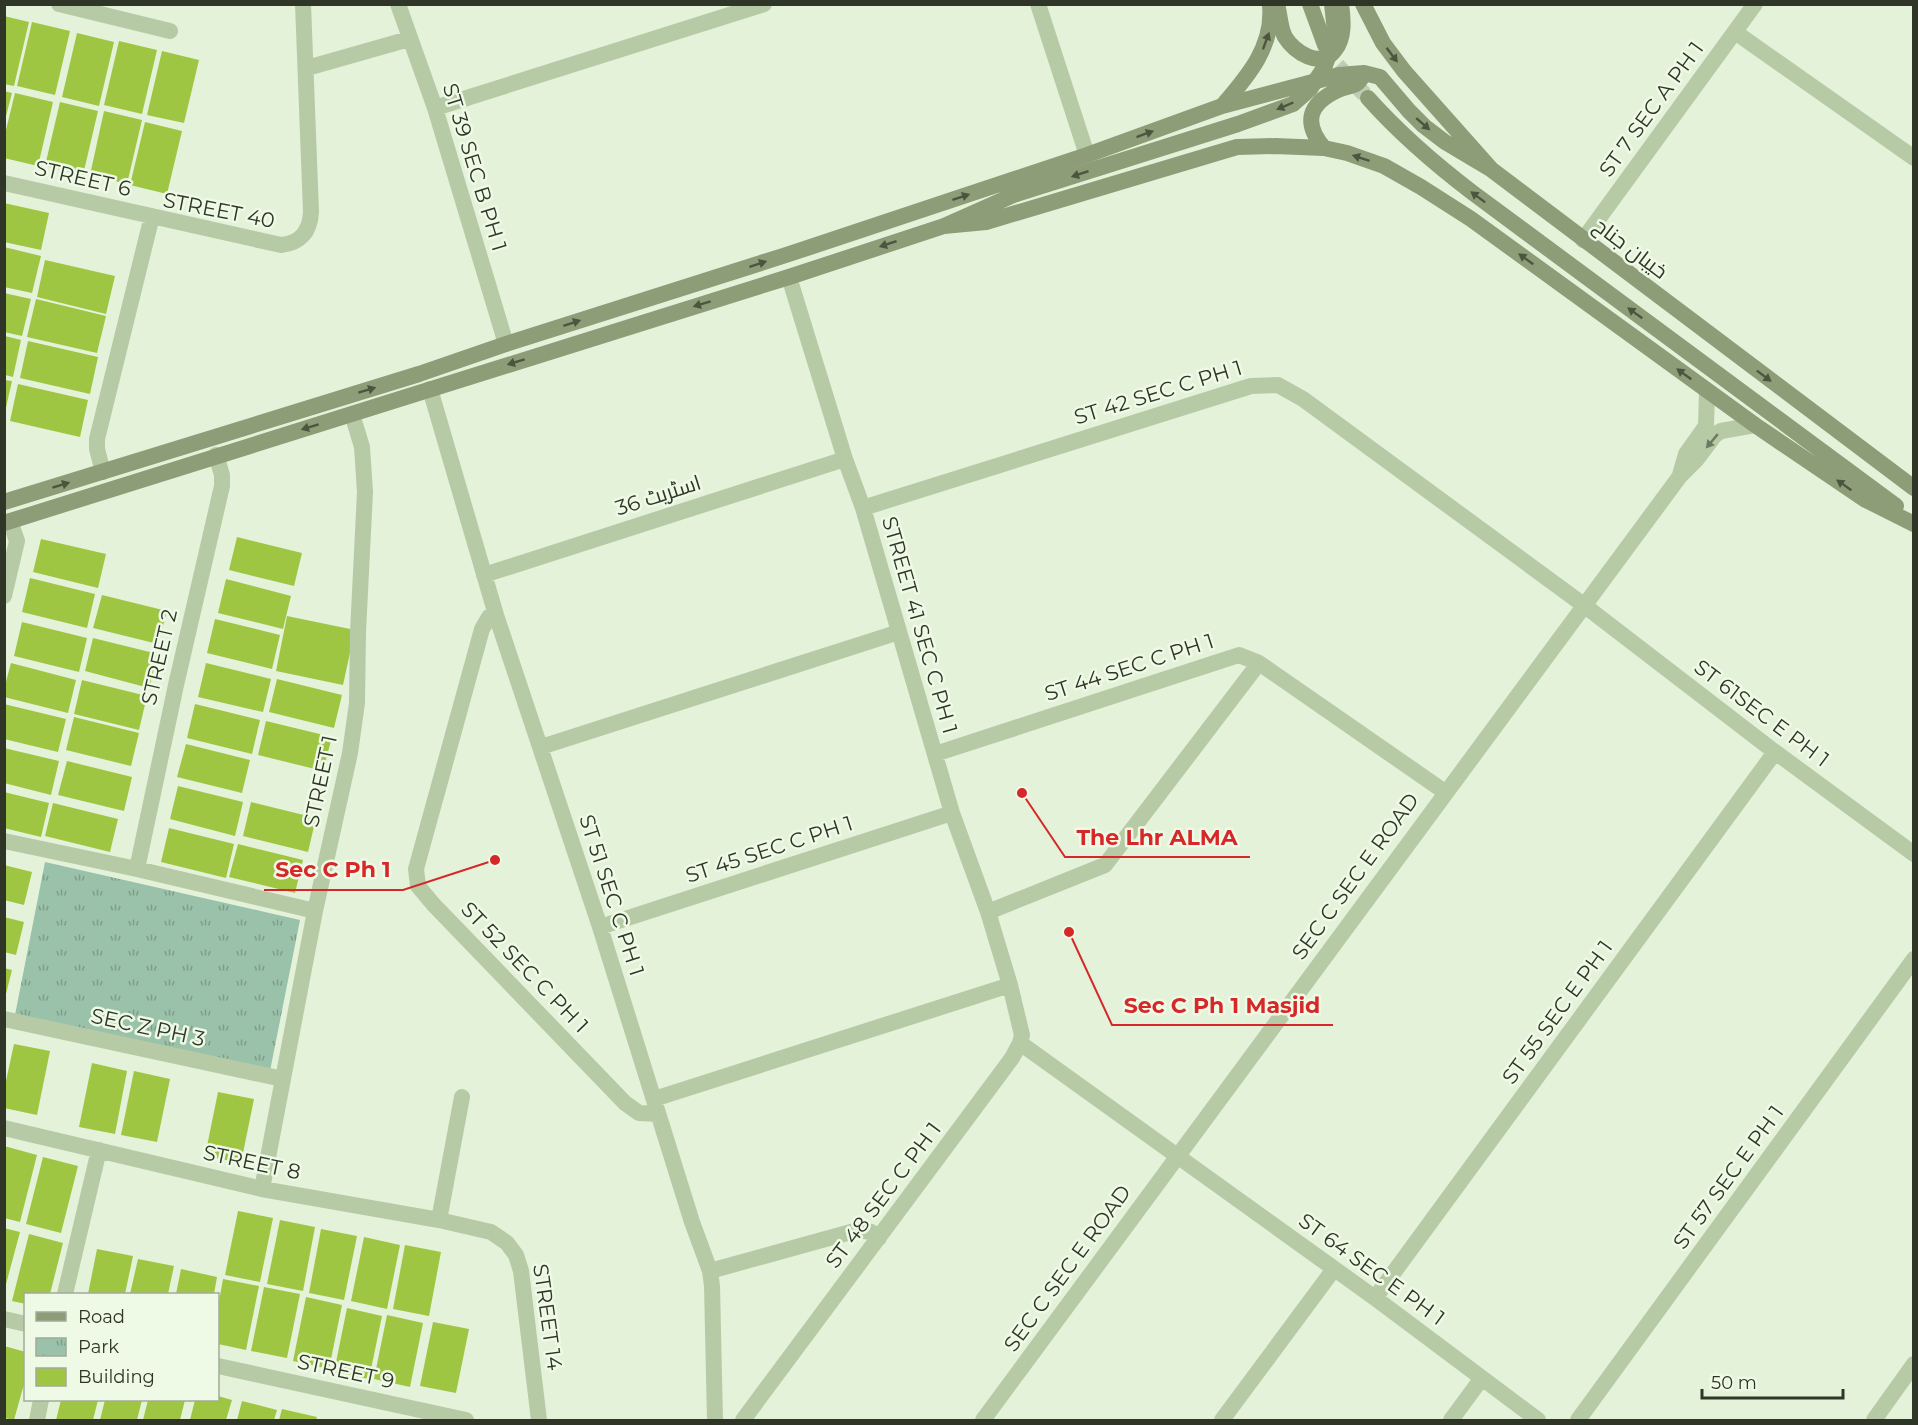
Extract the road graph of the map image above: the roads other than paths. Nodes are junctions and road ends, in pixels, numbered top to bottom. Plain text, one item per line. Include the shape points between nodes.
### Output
1 (59, 4) edge
2 (303, 4) edge
3 (398, 4) edge
4 (764, 4) edge
5 (1038, 4) edge
6 (1270, 4) edge
7 (1277, 4) edge
8 (1310, 4) edge
9 (1332, 4) edge
10 (1341, 4) edge
11 (1363, 4) edge
12 (1755, 4) edge
13 (170, 31) dead end
14 (1735, 32) junction
15 (409, 39) junction
16 (1325, 45) tunnel mouth
17 (307, 68) junction
18 (1365, 73) junction
19 (1368, 98) tunnel mouth
20 (1222, 106) junction
21 (435, 108) junction
22 (1324, 148) junction
23 (1087, 155) junction
24 (1914, 158) edge
25 (1492, 170) junction
26 (4, 183) edge
27 (152, 216) junction
28 (944, 226) junction
29 (1582, 240) junction
30 (789, 277) junction
31 (507, 344) junction
32 (430, 389) junction
33 (1707, 391) junction
34 (352, 414) junction
35 (1755, 426) junction
36 (216, 455) junction
37 (845, 459) junction
38 (103, 472) junction
39 (1680, 476) junction
40 (1914, 488) edge
41 (4, 502) edge
42 (862, 508) junction
43 (1914, 521) edge
44 (7, 522) edge
45 (484, 575) junction
46 (4, 596) edge
47 (1585, 606) junction
48 (496, 615) junction
49 (899, 632) junction
50 (1259, 663) junction
51 (541, 747) junction
52 (1775, 752) junction
53 (935, 754) junction
54 (1445, 792) junction
55 (952, 813) junction
56 (4, 841) edge
57 (1914, 854) edge
58 (137, 869) junction
59 (315, 911) junction
60 (988, 912) junction
61 (600, 927) junction
62 (1914, 959) edge
63 (1010, 985) junction
64 (4, 1019) edge
65 (1020, 1043) junction
66 (283, 1079) junction
67 (462, 1097) dead end
68 (656, 1106) junction
69 (4, 1128) edge
70 (99, 1150) junction
71 (1177, 1155) junction
72 (262, 1189) junction
73 (439, 1220) junction
74 (491, 1232) joint
75 (879, 1238) junction
76 (1334, 1269) junction
77 (710, 1270) junction
78 (65, 1293) edge
79 (1375, 1298) junction
80 (4, 1319) edge
81 (24, 1324) edge
82 (1914, 1364) edge
83 (219, 1366) edge
84 (1482, 1378) junction
85 (41, 1401) edge
86 (37, 1420) edge
87 (466, 1420) edge
88 (539, 1420) edge
89 (714, 1420) edge
90 (743, 1420) edge
91 (982, 1420) edge
92 (1222, 1420) edge
93 (1451, 1420) edge
94 (1538, 1420) edge
95 (1578, 1420) edge
96 (1874, 1420) edge

1 - 13 street
2 - 17 street, STREET 40
3 - 15 street, ST 39 SEC B PH 1
4 - 21 street
5 - 23 street
20 -> 6 main road via 1261,54 1270,28
7 - 10 main road via 1290,43 1303,56 1320,58 1331,55 1338,47
8 - 16 main road
9 -> 28 main road, bridge via 1335,31 1324,68 1310,89 1293,104 1016,194
11 -> 25 main road, خیبان جناح via 1383,43 1404,71
12 - 14 street, ST 7 SEC A PH 1
14 - 24 street
14 - 29 street, ST 7 SEC A PH 1
15 - 17 street
15 - 21 street, ST 39 SEC B PH 1
17 - 27 street, STREET 40 via 311,212 304,236 281,245
18 - 20 main road via 1339,75
18 - 22 main road via 1358,83 1327,95 1312,113 1311,128
18 -> 25 main road via 1380,76 1424,126
43 -> 19 main road via 1473,193 1427,157
23 -> 20 main road
21 - 31 street, ST 39 SEC B PH 1
22 - 28 main road via 1237,147 986,222
33 -> 22 main road via 1481,226 1421,187 1384,166
31 -> 23 main road
25 - 29 main road, خیبان جناح
26 - 27 street, STREET 6
27 - 38 street, STREET 40 via 97,439
28 -> 30 main road
29 -> 40 main road, خیبان جناح
30 -> 32 main road
30 - 37 street, STREET 41 SEC C PH 1
38 -> 31 main road
32 - 34 main road
32 - 45 street, ST 51 SEC C PH 1
33 - 35 main road
33 - 39 street, SEC C SEC E ROAD via 1706,426 1686,454
34 -> 36 main road
34 - 59 street, STREET 1 via 362,447 364,492 357,703 350,753
35 -> 39 street, SEC C SEC E ROAD via 1721,431
43 -> 35 main road via 1864,500
36 - 44 main road
36 - 58 street, STREET 2 via 222,486
37 - 42 street, STREET 41 SEC C PH 1
37 - 45 street, اسٹریٹ 36
41 -> 38 main road
39 - 47 street, SEC C SEC E ROAD
42 - 47 street, ST 42 SEC C PH 1 via 1251,386 1278,385 1303,399
42 - 49 street, STREET 41 SEC C PH 1
44 - 46 street via 17,541
45 - 48 street, ST 51 SEC C PH 1
47 - 52 street, ST 61SEC E PH 1
47 - 54 street, SEC C SEC E ROAD
48 - 51 street, ST 51 SEC C PH 1
48 - 68 street, ST 52 SEC C PH 1 via 489,617 482,629 416,869 418,886 625,1103 639,1113
49 - 51 street
49 - 53 street, STREET 41 SEC C PH 1
50 - 53 street, ST 44 SEC C PH 1 via 1239,655
50 - 54 street, ST 44 SEC C PH 1
50 - 60 street via 1105,865
51 - 61 street, ST 51 SEC C PH 1
52 - 57 street, ST 61SEC E PH 1
52 - 79 street, ST 55 SEC E PH 1
53 - 55 street, STREET 41 SEC C PH 1
54 - 71 street, SEC C SEC E ROAD
55 - 60 street, STREET 41 SEC C PH 1
55 - 61 street, ST 45 SEC C PH 1
56 - 58 street
58 - 59 street
59 - 66 street, STREET 1
60 - 63 street, STREET 41 SEC C PH 1
61 - 68 street, ST 51 SEC C PH 1
62 - 95 street, ST 57 SEC E PH 1
63 - 65 street via 1021,1027
63 - 68 street
64 - 66 street, SEC Z PH 3
65 - 71 street, ST 64 SEC E PH 1
65 - 75 street, ST 48 SEC C PH 1
66 - 72 street, STREET 1
67 - 73 street
68 - 77 street, ST 51 SEC C PH 1
69 - 70 street, STREET 8
70 - 72 street, STREET 8
70 - 78 street
71 - 76 street, ST 64 SEC E PH 1
71 - 91 street, SEC C SEC E ROAD
72 - 73 street, STREET 8
73 - 74 street, STREET 8
74 - 88 street, STREET 14 via 507,1243 521,1271
75 - 77 street via 858,1230
75 - 90 street, ST 48 SEC C PH 1
76 - 79 street, ST 64 SEC E PH 1
76 - 92 street
77 - 89 street, ST 51 SEC C PH 1
79 - 84 street, ST 64 SEC E PH 1
80 - 81 street
82 - 96 street
83 - 87 street, STREET 9
84 - 93 street
84 - 94 street, ST 64 SEC E PH 1
85 - 86 street

